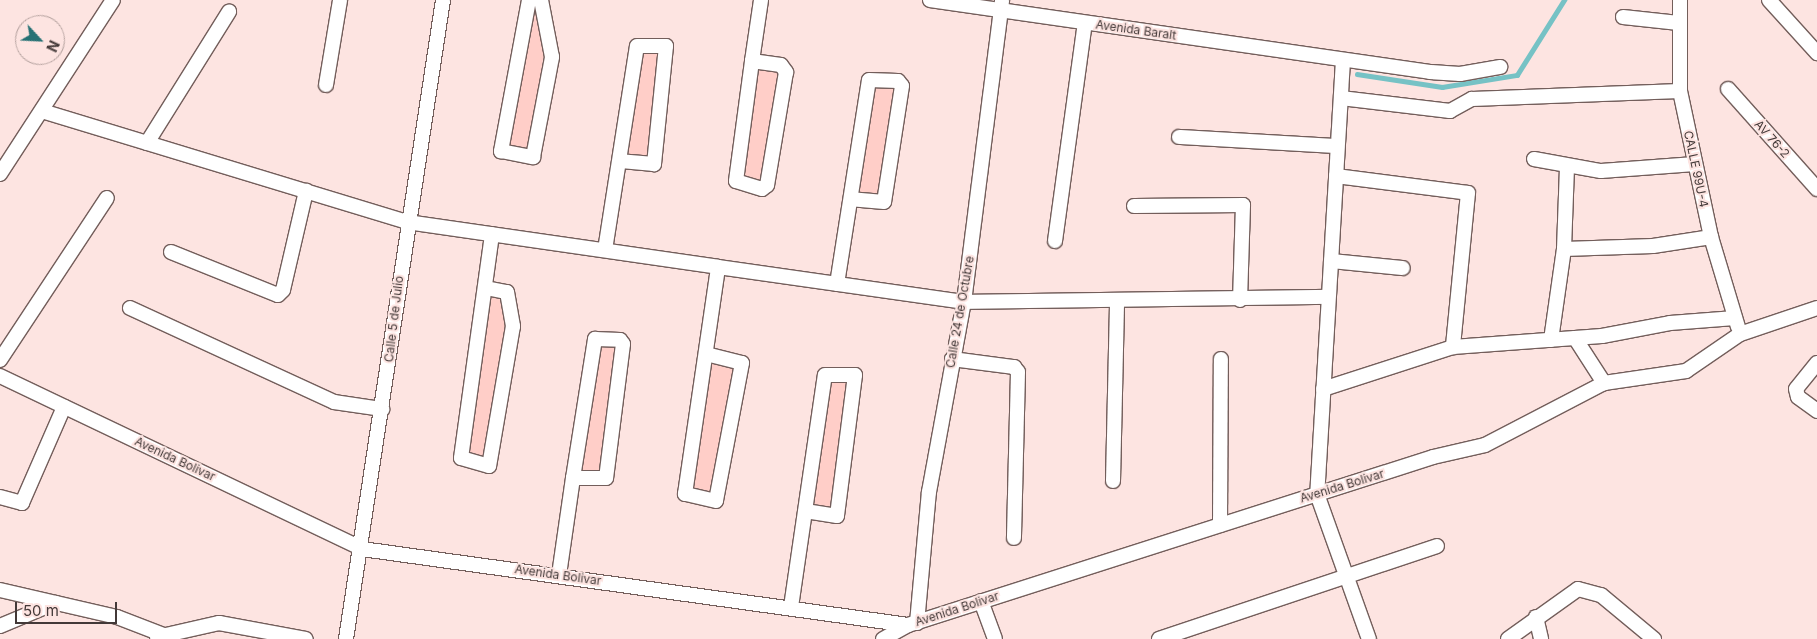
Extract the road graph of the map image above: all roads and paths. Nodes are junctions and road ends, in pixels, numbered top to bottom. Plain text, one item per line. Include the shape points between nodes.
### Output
1 (112, 0) edge
2 (340, 0) edge
3 (443, 0) edge
4 (530, 0) edge
5 (541, 0) edge
6 (761, 0) edge
7 (930, 0) edge
8 (1680, 0) edge
9 (1769, 0) edge
10 (1001, 5) edge
11 (230, 12) dead end
12 (1623, 17) dead end
13 (1085, 23) junction
14 (1679, 23) junction
15 (1817, 53) edge
16 (752, 60) junction
17 (1343, 60) junction
18 (1500, 68) dead end
19 (326, 85) dead end
20 (1728, 89) dead end
21 (1680, 91) junction
22 (1341, 98) junction
23 (42, 111) junction
24 (1179, 137) dead end
25 (147, 142) junction
26 (1337, 146) junction
27 (1534, 159) dead end
28 (621, 161) junction
29 (1695, 164) junction
30 (1567, 167) junction
31 (0, 174) edge
32 (1336, 176) junction
33 (1817, 189) edge
34 (306, 191) junction
35 (107, 198) dead end
36 (852, 200) junction
37 (1134, 206) dead end
38 (407, 222) junction
39 (492, 234) junction
40 (1711, 237) junction
41 (1055, 241) dead end
42 (1564, 249) junction
43 (605, 250) junction
44 (171, 252) dead end
45 (1331, 262) junction
46 (718, 267) junction
47 (1403, 268) dead end
48 (837, 284) junction
49 (486, 288) junction
50 (1326, 298) junction
51 (1117, 300) junction
52 (1240, 300) junction
53 (964, 302) junction
54 (130, 308) dead end
55 (1816, 309) edge
56 (1735, 318) junction
57 (1740, 334) junction
58 (1575, 338) junction
59 (1552, 340) junction
60 (1453, 347) junction
61 (706, 354) junction
62 (952, 359) junction
63 (1221, 359) dead end
64 (0, 360) edge
65 (1817, 363) edge
66 (0, 376) edge
67 (1604, 383) junction
68 (1323, 389) junction
69 (64, 407) junction
70 (382, 409) junction
71 (1817, 411) edge
72 (573, 478) junction
73 (1113, 481) dead end
74 (1317, 494) junction
75 (0, 497) edge
76 (806, 511) junction
77 (1220, 525) junction
78 (1014, 538) dead end
79 (1437, 546) dead end
80 (362, 549) junction
81 (559, 575) junction
82 (1347, 578) junction
83 (0, 590) edge
84 (981, 601) junction
85 (55, 603) junction
86 (791, 607) junction
87 (1536, 617) junction
88 (912, 624) junction
89 (0, 626) edge
90 (159, 637) edge
91 (306, 639) edge
92 (346, 639) edge
93 (883, 639) edge
94 (995, 639) edge
95 (1159, 639) edge
96 (1369, 639) edge
97 (1508, 639) edge
98 (1541, 639) edge
99 (1654, 639) edge

1 - 23 street
2 - 19 street
3 - 38 street, Calle 5 de Julio
4 - 5 street via 501,151 533,156 552,57
6 - 16 street
7 - 10 street, Avenida Baralt
8 - 14 street, CALLE 99U-4
9 - 15 street
10 - 13 street, Avenida Baralt
10 - 53 street, Calle 24 de Octubre
11 - 25 street
12 - 14 street
13 - 17 street, Avenida Baralt
13 - 41 street
14 - 21 street, CALLE 99U-4
16 - 16 street via 736,180 762,189 767,185 786,72 782,65
17 - 18 street, Avenida Baralt via 1460,74
17 - 22 street
20 - 33 street, AV 76-2
21 - 22 street via 1472,99 1450,111
21 - 29 street, CALLE 99U-4
22 - 26 street
23 - 25 street
23 - 31 street
24 - 26 street
25 - 34 street
26 - 32 street
27 - 30 street
28 - 28 street via 637,46 666,46 654,164
28 - 43 street
29 - 30 street via 1633,172
29 - 40 street, CALLE 99U-4
30 - 42 street
32 - 45 street
32 - 60 street via 1468,193
34 - 38 street
34 - 44 street via 283,290 278,295
35 - 64 street
36 - 36 street via 869,80 898,81 902,86 884,202
36 - 48 street
37 - 52 street via 1242,204
38 - 39 street
38 - 70 street, Calle 5 de Julio
39 - 43 street
39 - 49 street
40 - 42 street via 1653,246
40 - 56 street, CALLE 99U-4
42 - 59 street
43 - 46 street
45 - 47 street
45 - 50 street
46 - 48 street
46 - 61 street
48 - 53 street
49 - 49 street via 461,458 489,466 513,326 507,292
50 - 52 street
50 - 68 street
51 - 52 street
51 - 53 street
51 - 73 street
53 - 62 street, Calle 24 de Octubre
54 - 70 street via 334,402
55 - 57 street, Avenida Bolivar
56 - 57 street, CALLE 99U-4
56 - 58 street
57 - 67 street, Avenida Bolivar via 1686,371 1654,379
58 - 59 street
58 - 67 street
59 - 60 street
60 - 68 street
61 - 61 street via 684,494 716,501 742,363
62 - 78 street via 1014,367 1018,372
62 - 88 street, Calle 24 de Octubre via 929,492
63 - 77 street
65 - 71 street via 1796,389 1798,397
66 - 69 street, Avenida Bolivar
67 - 74 street, Avenida Bolivar via 1486,445
68 - 74 street
69 - 75 street via 20,505
69 - 80 street, Avenida Bolivar
70 - 80 street, Calle 5 de Julio
72 - 72 street via 595,339 620,340 623,344 606,478
72 - 81 street
74 - 77 street, Avenida Bolivar
74 - 82 street
76 - 76 street via 825,375 854,375 838,514
76 - 86 street
77 - 84 street, Avenida Bolivar
79 - 82 street
80 - 81 street, Avenida Bolivar
80 - 92 street, Calle 5 de Julio
81 - 86 street, Avenida Bolivar
82 - 95 street
82 - 96 street
83 - 85 street
84 - 88 street, Avenida Bolivar
84 - 94 street
85 - 89 street
85 - 90 street via 117,617
86 - 88 street, Avenida Bolivar
87 - 97 street
87 - 98 street
87 - 99 street via 1564,595 1589,590 1614,603
88 - 93 street
90 - 91 street via 219,623

